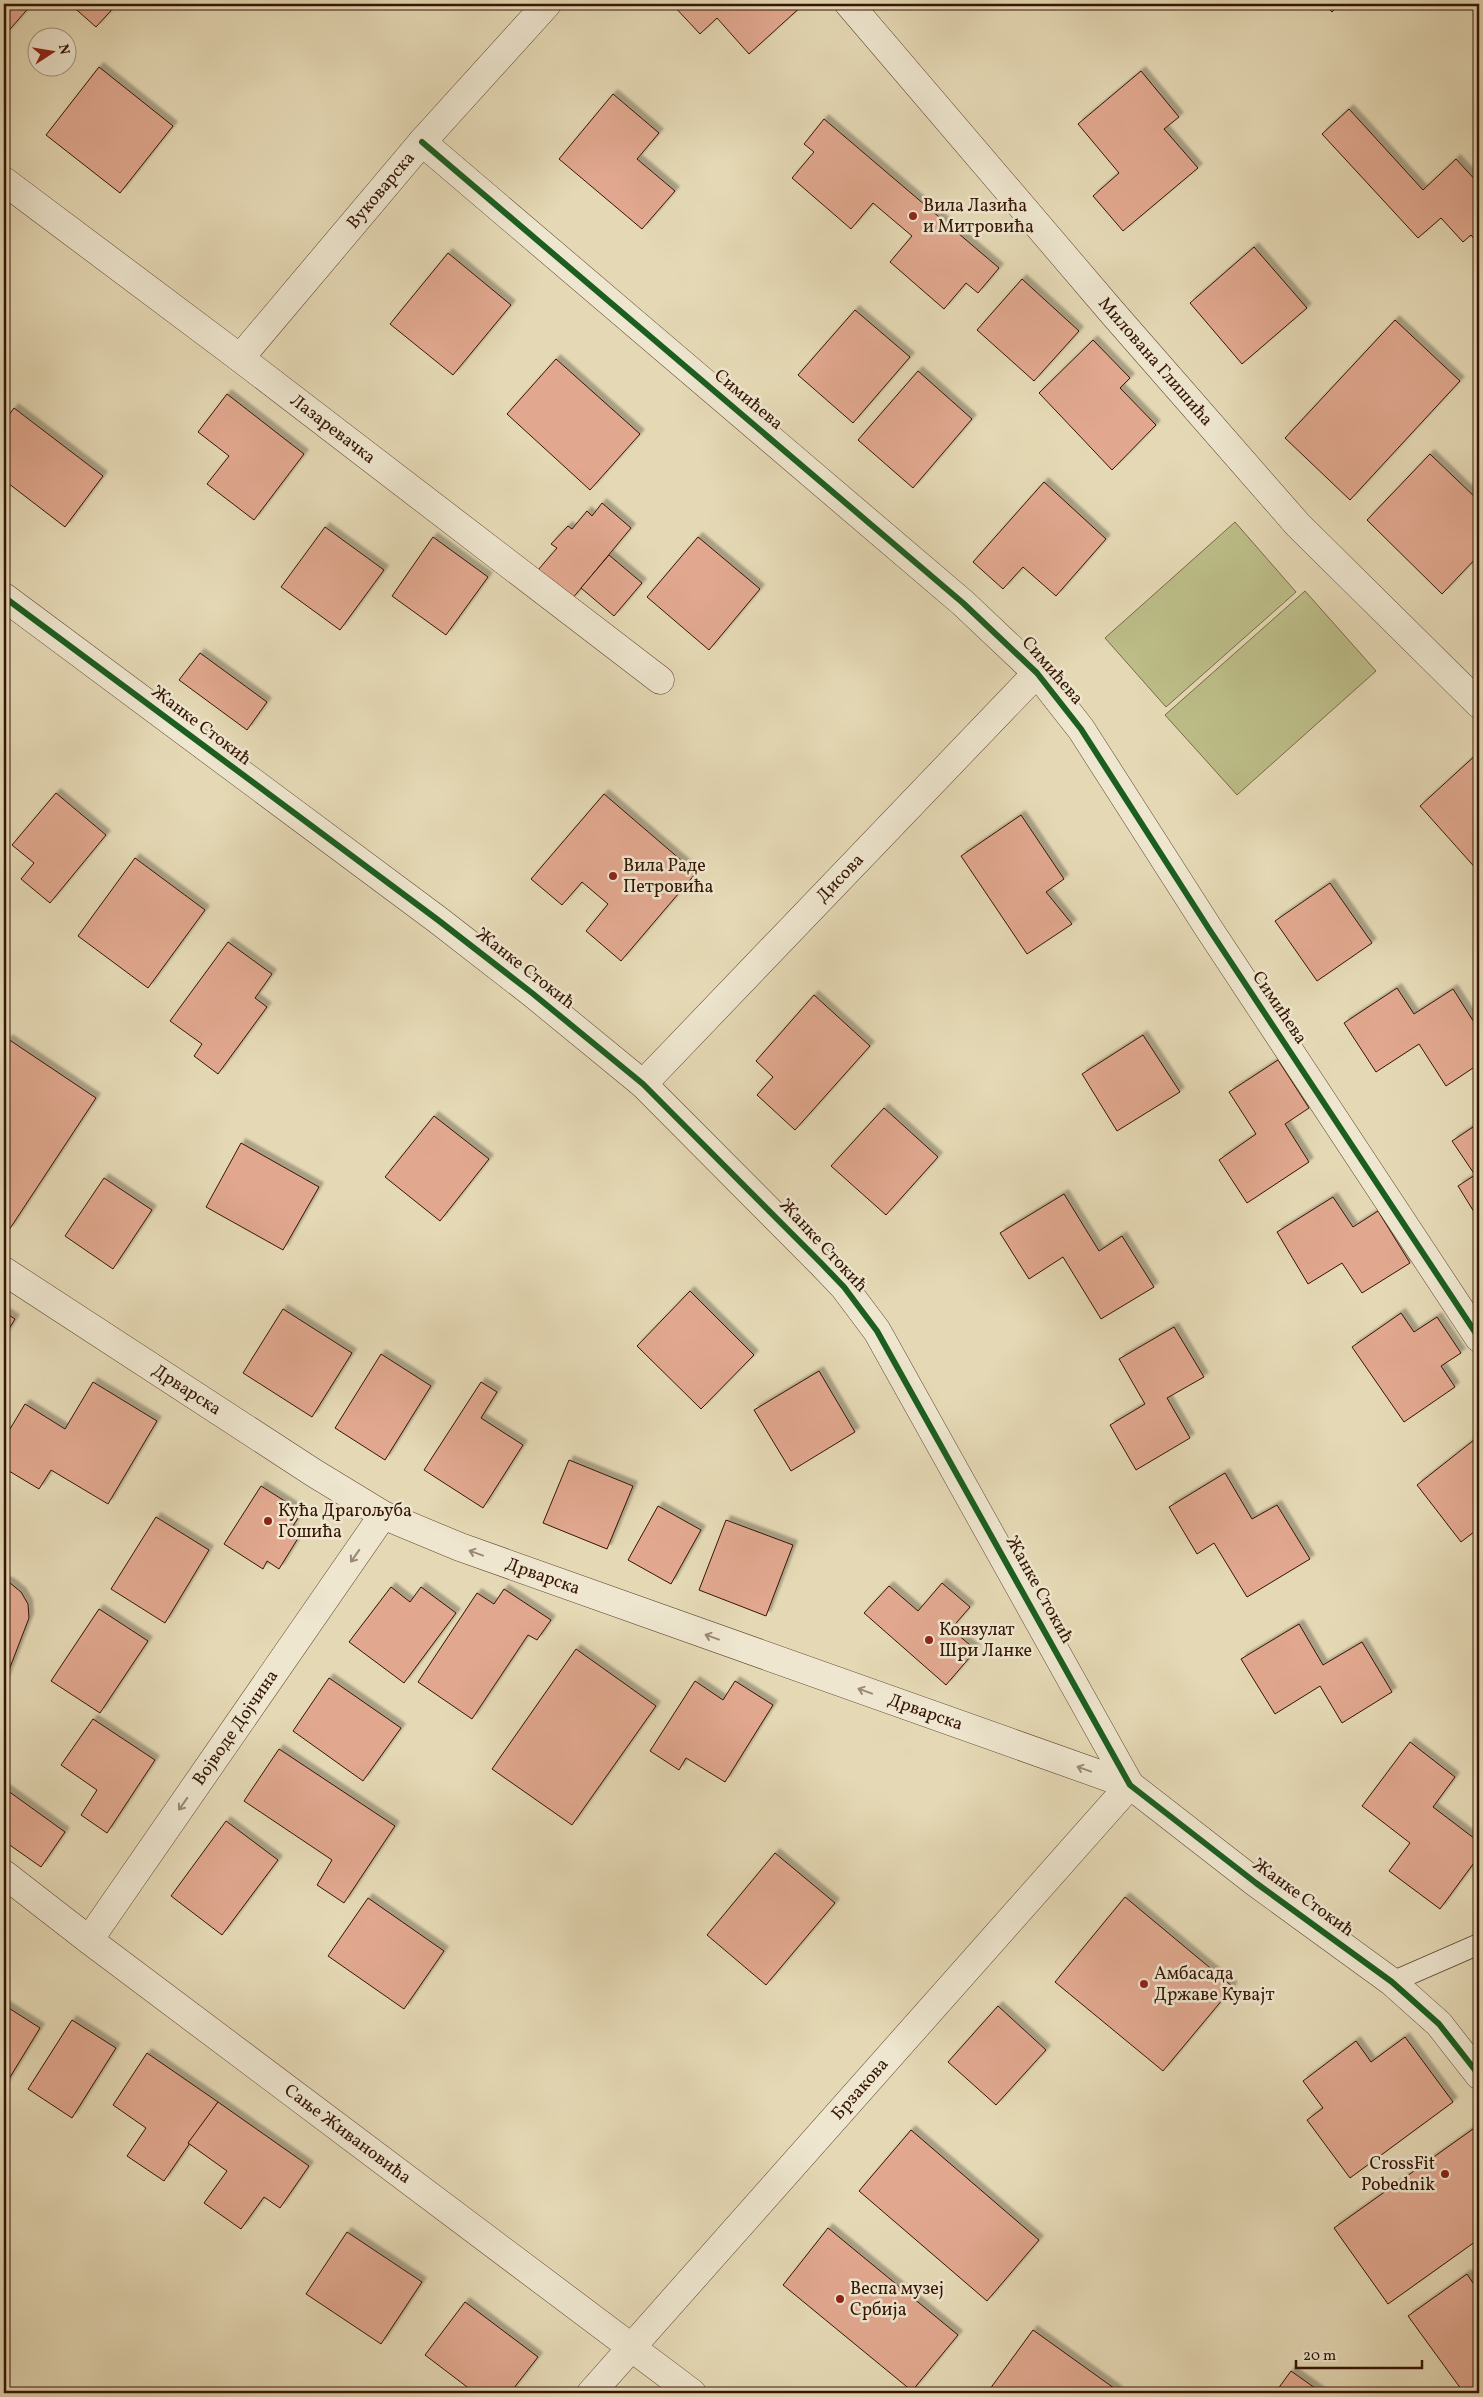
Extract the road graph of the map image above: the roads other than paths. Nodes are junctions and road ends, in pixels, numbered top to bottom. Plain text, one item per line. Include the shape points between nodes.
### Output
1 (547, 4) edge
2 (849, 4) edge
3 (422, 142) junction
4 (4, 181) edge
5 (240, 358) junction
6 (4, 597) edge
7 (1037, 673) junction
8 (660, 680) dead end
9 (1479, 704) edge
10 (643, 1084) junction
11 (4, 1271) edge
12 (1479, 1338) edge
13 (383, 1516) junction
14 (1130, 1785) junction
15 (4, 1874) edge
16 (88, 1940) junction
17 (1479, 1944) edge
18 (1392, 1982) junction
19 (1479, 2075) edge
20 (631, 2348) junction
21 (592, 2393) edge
22 (692, 2393) edge

1 - 3 street, Вуковарска
2 - 9 street, Милована Глишића via 1298,525
3 - 5 street, Вуковарска
3 - 7 street, Симићева via 963,603
4 - 5 street, Лазаревачка
5 - 8 street, Лазаревачка
6 - 10 street, Жанке Стокић via 438,920
7 - 10 street, Дисова
7 - 12 street, Симићева via 1081,729 1208,929
10 - 14 street, Жанке Стокић via 844,1287 878,1331
11 - 13 street, Дрварска
14 -> 13 street, Дрварска via 460,1548
13 -> 16 street, Војводе Дојчина
14 - 18 street, Жанке Стокић via 1256,1883
14 - 20 street, Брзакова
15 - 16 street, Сање Живановића
16 - 20 street, Сање Живановића
17 - 18 lane
18 - 19 street, Жанке Стокић via 1438,2024
20 - 21 street, Брзакова
20 - 22 street, Сање Живановића

